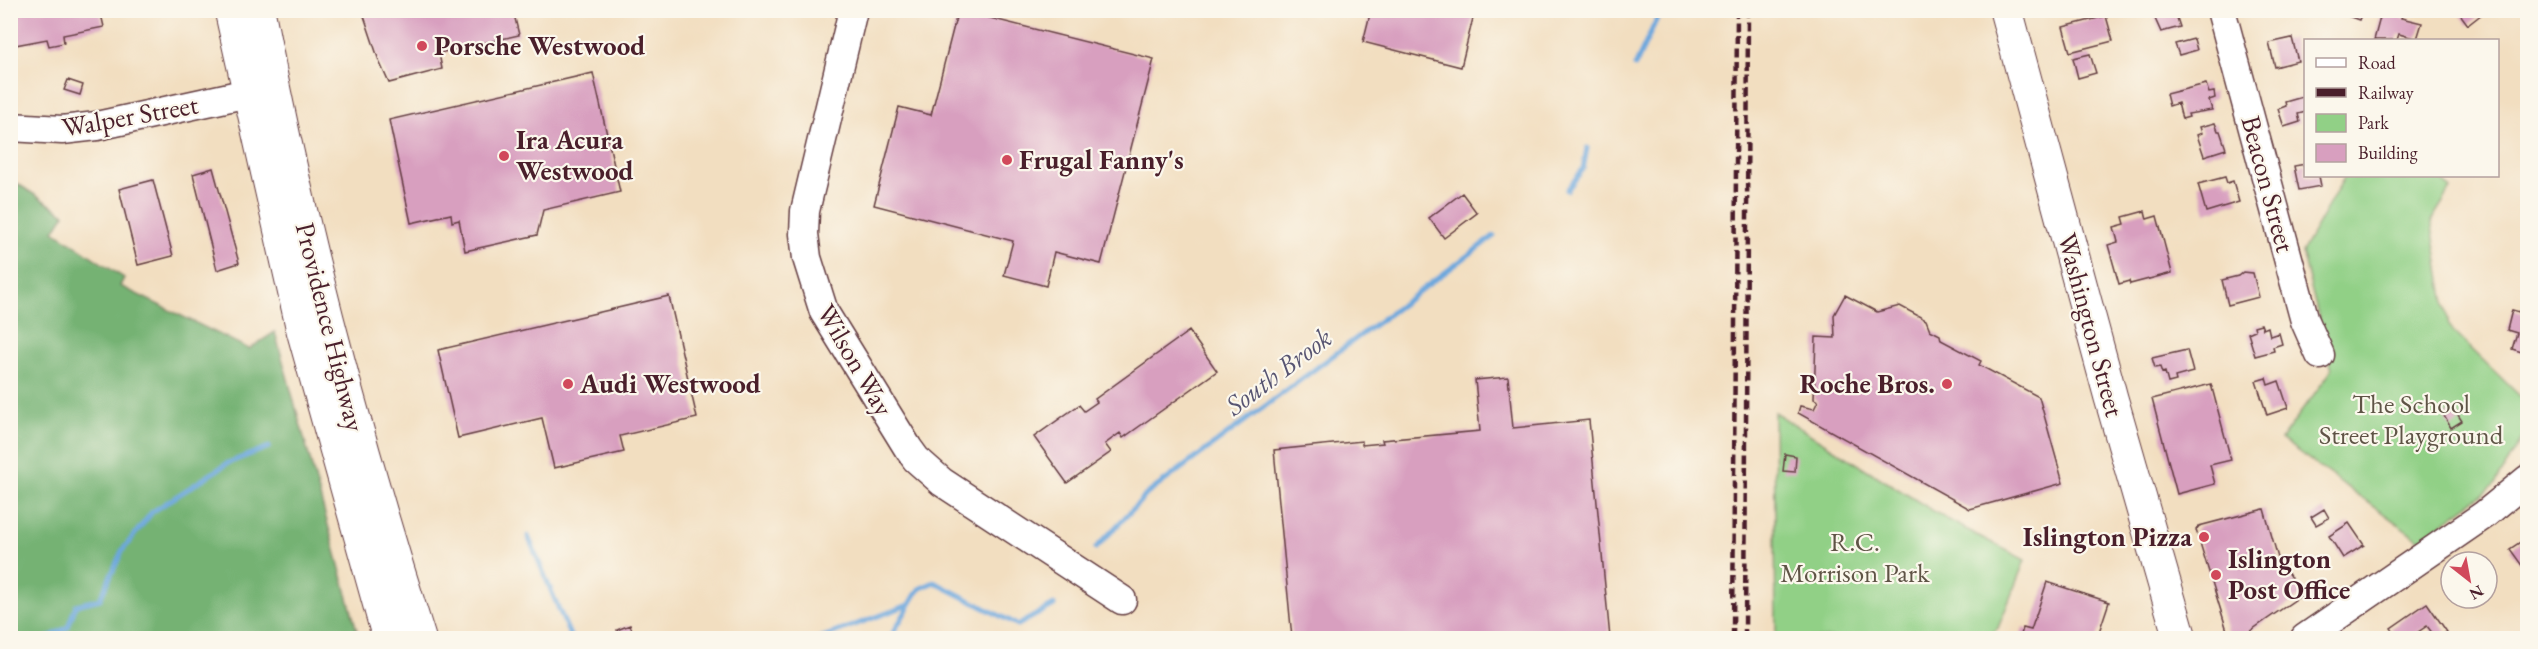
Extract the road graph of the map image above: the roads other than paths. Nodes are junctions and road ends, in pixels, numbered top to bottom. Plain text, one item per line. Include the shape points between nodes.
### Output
1 (231, 10) edge
2 (258, 10) edge
3 (853, 10) edge
4 (2221, 10) edge
5 (2008, 11) edge
6 (248, 93) junction
7 (10, 127) edge
8 (2320, 356) dead end
9 (2528, 479) edge
10 (1122, 600) dead end
11 (389, 639) edge
12 (419, 639) edge
13 (2180, 639) edge
14 (2305, 639) edge

1 - 6 main road, Providence Highway
2 - 12 main road, Providence Highway via 331,336
3 - 10 street, Wilson Way via 805,211 807,258 824,312 916,459 942,482
4 - 8 street, Beacon Street via 2305,321
5 - 13 main road, Washington Street
6 - 7 street, Walper Street via 97,126 62,130
6 - 11 main road, Providence Highway via 303,330
9 - 14 street via 2484,515

